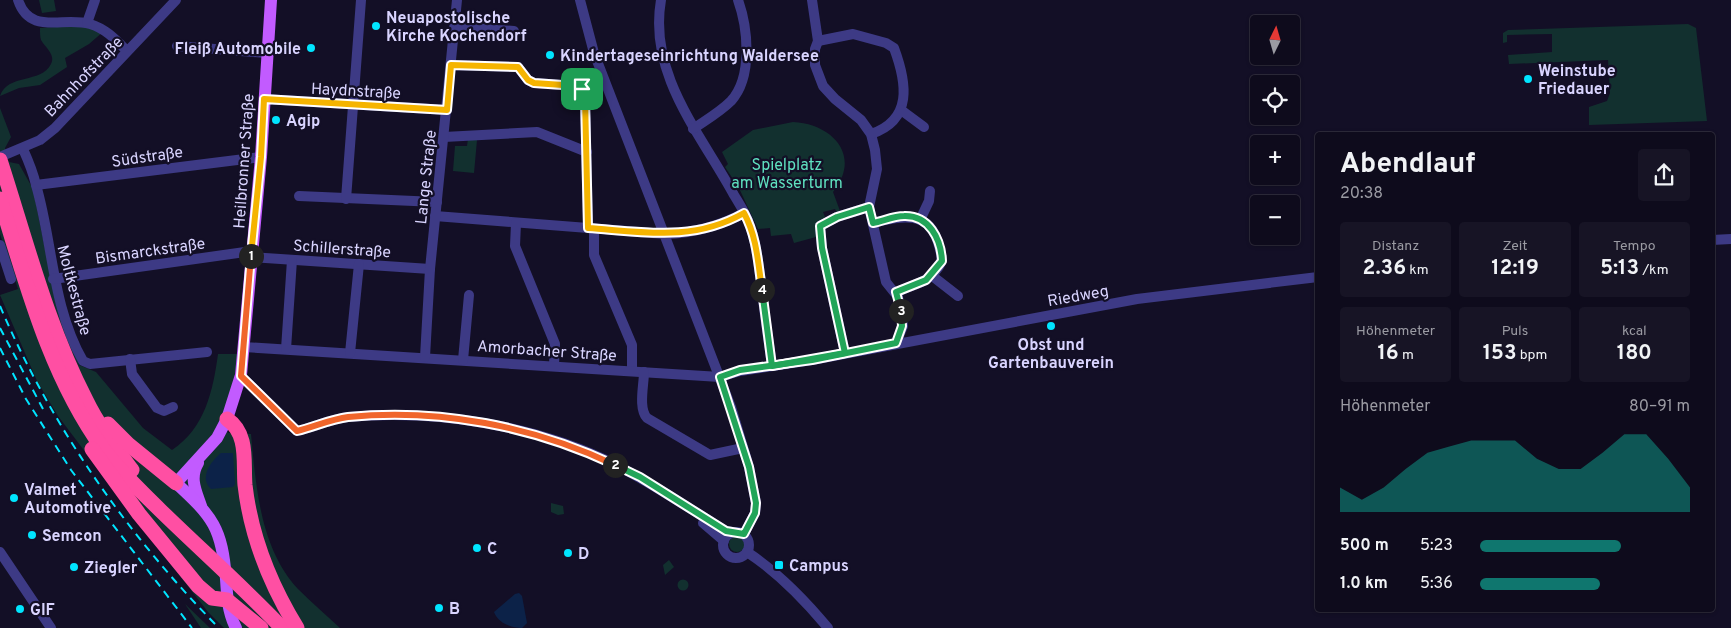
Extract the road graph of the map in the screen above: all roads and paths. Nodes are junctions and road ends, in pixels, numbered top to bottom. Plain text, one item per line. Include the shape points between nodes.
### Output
1 (18, 0) edge
2 (95, 0) edge
3 (176, 0) edge
4 (271, 0) edge
5 (361, 0) edge
6 (458, 0) edge
7 (580, 0) edge
8 (661, 0) edge
9 (738, 0) edge
10 (812, 0) edge
11 (88, 23) junction
12 (455, 27) junction
13 (514, 31) dead end
14 (818, 41) junction
15 (176, 46) dead end
16 (128, 51) junction
17 (266, 53) junction
18 (451, 65) junction
19 (264, 99) junction
20 (353, 106) junction
21 (447, 110) junction
22 (901, 110) junction
23 (924, 127) dead end
24 (693, 128) junction
25 (871, 134) junction
26 (444, 137) junction
27 (23, 149) junction
28 (587, 152) junction
29 (261, 157) junction
30 (0, 159) edge
31 (36, 185) junction
32 (930, 191) dead end
33 (299, 196) dead end
34 (0, 199) edge
35 (346, 199) junction
36 (437, 202) junction
37 (869, 207) junction
38 (744, 213) junction
39 (435, 216) junction
40 (920, 220) junction
41 (516, 223) junction
42 (873, 223) junction
43 (591, 228) junction
44 (665, 234) junction
45 (1731, 239) edge
46 (1715, 240) edge
47 (0, 245) edge
48 (252, 254) junction
49 (292, 260) junction
50 (359, 264) junction
51 (430, 269) junction
52 (931, 275) junction
53 (1315, 278) edge
54 (11, 279) dead end
55 (53, 279) junction
56 (896, 292) junction
57 (469, 296) dead end
58 (958, 296) dead end
59 (896, 343) junction
60 (244, 347) junction
61 (286, 349) junction
62 (50, 350) junction
63 (207, 352) dead end
64 (350, 353) junction
65 (845, 353) junction
66 (425, 358) junction
67 (130, 359) junction
68 (463, 360) junction
69 (554, 365) junction
70 (772, 366) junction
71 (632, 371) junction
72 (644, 372) junction
73 (241, 376) junction
74 (720, 377) junction
75 (78, 382) junction
76 (173, 407) dead end
77 (227, 419) junction
78 (210, 447) junction
79 (743, 448) junction
80 (176, 483) junction
81 (673, 499) junction
82 (202, 507) junction
83 (158, 508) junction
84 (732, 532) junction
85 (744, 534) junction
86 (724, 541) junction
87 (0, 552) edge
88 (747, 552) junction
89 (227, 600) junction
90 (51, 628) edge
91 (236, 628) edge
92 (261, 628) edge
93 (282, 628) edge
94 (297, 628) edge
95 (828, 628) edge

1 - 11 street via 31,19 40,22
2 - 11 street
3 - 16 street, Bahnhofstraße
4 - 17 main road, Heilbronner Straße
5 - 20 street
6 - 12 street, Lange Straße
7 - 44 street via 594,53
8 - 24 street via 658,14 660,46 670,82
9 - 24 street via 745,32 741,84 732,100
10 - 14 street
11 - 16 street via 105,30
12 - 13 street
12 - 18 street, Lange Straße
14 - 22 street via 853,34 893,46 904,94
14 - 25 street via 815,64 823,86 861,120
15 - 17 street
16 - 27 street, Bahnhofstraße via 55,128
17 - 19 main road, Heilbronner Straße
18 - 21 street, Lange Straße
18 - 28 street via 518,67 534,83 582,89
19 - 20 street, Haydnstraße
19 - 29 main road, Heilbronner Straße
20 - 21 street, Haydnstraße
20 - 35 street
21 - 26 street, Lange Straße
22 - 23 street
22 - 25 street via 892,123
24 - 38 street
25 - 37 street via 878,169
26 - 28 street via 537,132
26 - 36 street, Lange Straße
27 - 30 street, Bahnhofstraße
27 - 31 street, Moltkestraße
28 - 43 street
29 - 31 street, Südstraße
29 - 48 main road, Heilbronner Straße
30 - 75 highway via 52,322
31 - 55 street, Moltkestraße
32 - 40 street
33 - 35 street
34 - 62 highway
35 - 36 street
36 - 39 street, Lange Straße
37 - 42 street
37 - 65 street via 820,226
38 - 44 street via 701,231
38 - 70 street via 757,249
39 - 41 street
39 - 51 street, Lange Straße
40 - 42 street via 906,216
40 - 52 street via 934,230 942,256 938,268
41 - 43 street
41 - 69 street via 515,246 555,344
42 - 56 street via 886,282
43 - 44 street
43 - 71 street via 594,255 632,345
44 - 74 street
45 - 46 street
47 - 54 street
48 - 49 street, Schillerstraße
48 - 55 street, Bismarckstraße
48 - 60 main road, Heilbronner Straße
49 - 50 street, Schillerstraße
49 - 61 street
50 - 51 street, Schillerstraße
50 - 64 street
51 - 66 street, Lange Straße
52 - 56 street via 920,285
52 - 58 street
53 - 59 street, Riedweg via 1137,300
55 - 67 street, Moltkestraße via 74,347 82,362
56 - 59 street via 902,321
57 - 68 street
59 - 65 street, Riedweg
60 - 61 street, Amorbacher Straße
60 - 73 main road, Heilbronner Straße
61 - 64 street, Amorbacher Straße
62 - 83 highway via 97,441 120,470
62 - 89 highway via 53,372 87,442 105,468 198,586 212,598
63 - 67 street, Moltkestraße
64 - 66 street, Amorbacher Straße
65 - 70 street, Amorbacher Straße
66 - 68 street, Amorbacher Straße
67 - 76 street via 132,374 157,408 164,411
68 - 69 street, Amorbacher Straße
69 - 71 street, Amorbacher Straße
70 - 74 street, Amorbacher Straße via 740,370
71 - 72 street, Amorbacher Straße
72 - 74 street, Amorbacher Straße
72 - 79 street via 642,406 647,418 706,453 718,455
73 - 77 main road, Heilbronner Straße
73 - 81 street via 297,431 336,419 384,416 486,423 540,435 589,453 640,477
74 - 79 street
75 - 80 highway via 115,432
75 - 83 highway via 85,400
77 - 78 main road, Heilbronner Straße
77 - 94 highway via 242,436 246,495 258,546 278,597
78 - 80 main road, Heilbronner Straße
78 - 82 main road via 194,469 192,481
79 - 85 street via 756,503 755,513
80 - 82 main road
81 - 84 street
81 - 86 street
82 - 89 main road via 221,539
83 - 93 highway
84 - 85 street
84 - 86 street
85 - 88 street via 749,541
86 - 88 street via 724,550 732,556 738,557
87 - 90 street
88 - 95 street via 774,571
89 - 91 main road
89 - 92 highway

